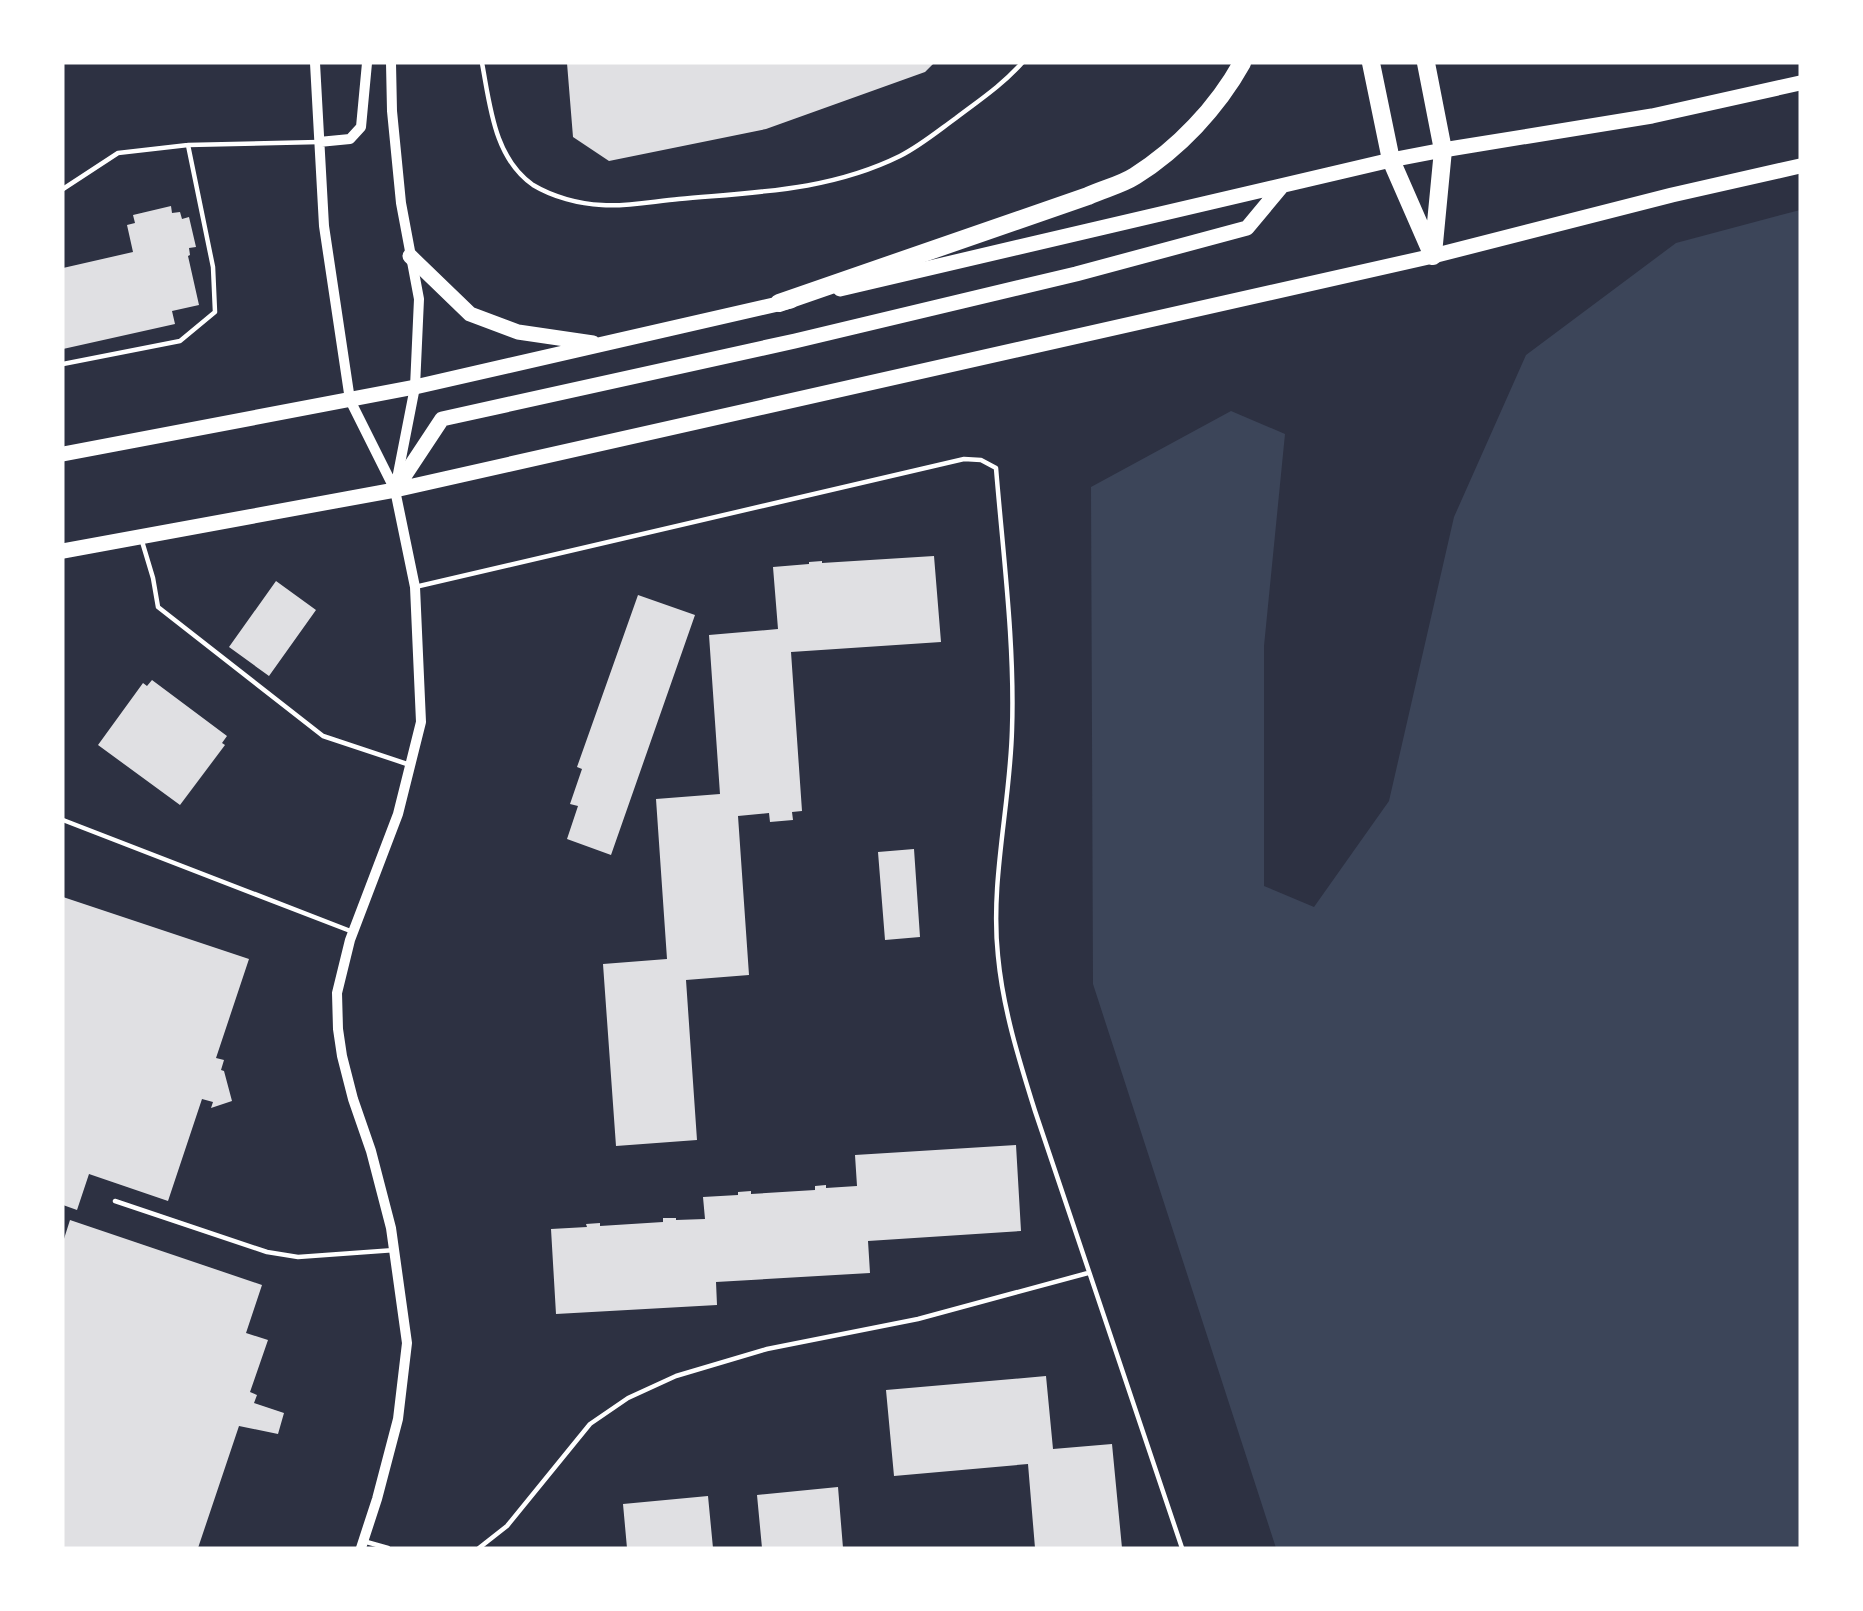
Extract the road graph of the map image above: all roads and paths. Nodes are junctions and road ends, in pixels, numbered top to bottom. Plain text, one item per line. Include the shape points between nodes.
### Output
1 (315, 63) edge
2 (367, 63) edge
3 (391, 63) edge
4 (482, 63) edge
5 (1022, 63) edge
6 (1242, 63) edge
7 (1371, 63) edge
8 (1426, 63) edge
9 (1800, 84) edge
10 (319, 142) junction
11 (188, 145) junction
12 (1443, 150) junction
13 (1390, 160) junction
14 (1800, 166) edge
15 (1282, 186) junction
16 (63, 189) edge
17 (411, 256) junction
18 (1433, 256) junction
19 (779, 303) junction
20 (602, 345) junction
21 (63, 364) edge
22 (416, 387) junction
23 (350, 400) junction
24 (63, 454) edge
25 (395, 490) junction
26 (141, 537) junction
27 (63, 551) edge
28 (415, 587) junction
29 (410, 765) junction
30 (63, 820) edge
31 (353, 932) junction
32 (115, 1201) dead end
33 (395, 1250) junction
34 (1088, 1273) junction
35 (362, 1545) edge
36 (388, 1548) edge
37 (479, 1548) edge
38 (1182, 1548) edge

1 - 10 street
2 - 10 street via 361,128 350,139
3 - 17 street via 400,192
4 - 5 lane via 495,130 511,163 532,184 557,196 603,206 783,190 832,182 869,170 930,138 1003,84
6 - 19 highway via 1205,115 1134,177
7 - 13 highway
8 - 12 highway
9 - 12 main road via 1652,116
10 - 11 lane
10 - 23 street via 324,226
11 - 16 lane via 118,153
11 - 21 lane via 213,267 215,312 180,341
12 - 13 main road
12 - 18 highway
13 - 15 main road
13 - 18 highway
14 - 18 main road
15 - 19 main road
15 - 25 main road via 1246,228 1031,285 442,419
17 - 20 main road via 470,314 518,332
17 - 22 street via 419,299
18 - 25 main road
19 - 20 main road
20 - 22 main road
22 - 23 main road
22 - 25 street
23 - 24 main road
23 - 25 street
25 - 26 main road
25 - 28 street
26 - 27 main road
26 - 29 lane via 158,607 323,736
28 - 29 street via 421,722
28 - 34 lane via 964,459 981,460 996,468 1011,657 1012,731 998,878 998,956 1016,1050
29 - 31 street via 398,814
30 - 31 lane
31 - 33 street via 337,993 338,1029
32 - 33 lane via 267,1252 298,1257
33 - 35 street via 407,1342 398,1419
34 - 37 lane via 918,1319 767,1349 676,1376 628,1398 590,1424 507,1526
34 - 38 lane
35 - 36 lane

